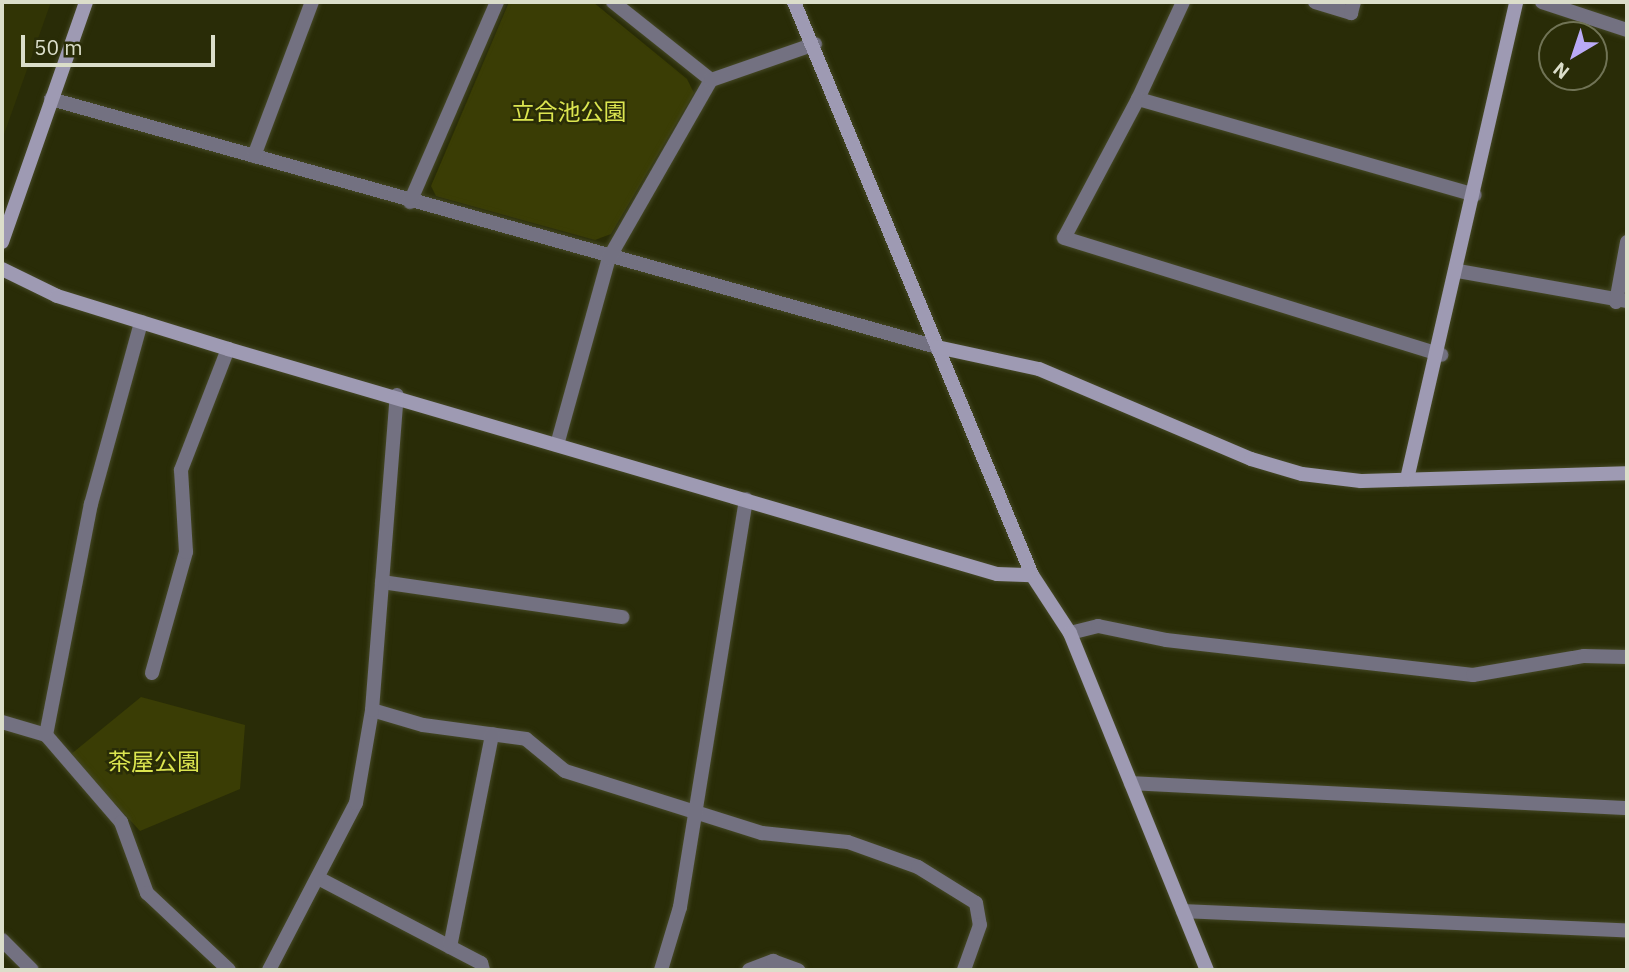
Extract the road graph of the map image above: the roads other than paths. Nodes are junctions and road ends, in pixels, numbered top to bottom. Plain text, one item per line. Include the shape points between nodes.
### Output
1 (86, 2) edge
2 (312, 2) edge
3 (497, 2) edge
4 (614, 2) edge
5 (794, 2) edge
6 (1183, 2) edge
7 (1315, 2) edge
8 (1354, 2) edge
9 (1516, 2) edge
10 (1542, 2) edge
11 (1627, 30) edge
12 (815, 44) junction
13 (711, 80) junction
14 (51, 99) junction
15 (1138, 99) junction
16 (254, 156) junction
17 (1475, 195) junction
18 (410, 202) junction
19 (2, 242) edge
20 (1627, 242) edge
21 (609, 258) junction
22 (2, 268) edge
23 (1458, 271) junction
24 (1622, 302) edge
25 (141, 322) junction
26 (937, 347) junction
27 (228, 349) junction
28 (1441, 355) junction
29 (397, 395) junction
30 (557, 445) junction
31 (1627, 472) edge
32 (1408, 479) junction
33 (746, 499) junction
34 (1032, 575) junction
35 (382, 582) junction
36 (622, 617) dead end
37 (1070, 633) junction
38 (1627, 657) edge
39 (152, 673) dead end
40 (373, 710) junction
41 (2, 722) edge
42 (492, 734) junction
43 (46, 735) junction
44 (1131, 783) junction
45 (1627, 808) edge
46 (696, 813) junction
47 (320, 879) junction
48 (1182, 911) junction
49 (1627, 930) edge
50 (2, 940) edge
51 (450, 947) junction
52 (32, 970) edge
53 (229, 970) edge
54 (269, 970) edge
55 (483, 970) edge
56 (661, 970) edge
57 (749, 970) edge
58 (798, 970) edge
59 (964, 970) edge
60 (1207, 970) edge

1 - 14 street
2 - 16 street
3 - 18 street
4 - 13 street
5 - 12 street
6 - 15 street
7 - 8 street via 1351,13
9 - 17 street
10 - 11 street
12 - 13 street
12 - 26 street
13 - 21 street
14 - 16 street
14 - 19 street
15 - 17 street
15 - 28 street via 1064,238
16 - 18 street
17 - 23 street
18 - 21 street
20 - 24 street
21 - 26 street
21 - 30 street
22 - 25 street via 57,296
23 - 24 street
23 - 28 street
25 - 27 street
25 - 43 street via 91,504
26 - 32 street via 1039,369 1251,460 1302,474
26 - 34 street
27 - 29 street
27 - 39 street via 181,470 186,552
28 - 32 street
29 - 30 street
29 - 35 street
30 - 33 street
31 - 32 street
33 - 34 street via 997,574
33 - 46 street
34 - 37 street
35 - 36 street
35 - 40 street
37 - 38 street via 1098,626 1166,640 1473,675 1584,656
37 - 44 street
40 - 42 street
40 - 47 street via 356,803
41 - 43 street
42 - 46 street via 526,739 565,771
42 - 51 street
43 - 53 street via 121,822 147,893
44 - 45 street
44 - 48 street
46 - 56 street via 680,907
46 - 59 street via 762,833 848,842 918,867 976,903 980,925
47 - 51 street
47 - 54 street
48 - 49 street
48 - 60 street
50 - 52 street
51 - 55 street via 481,963
57 - 58 street via 773,961

